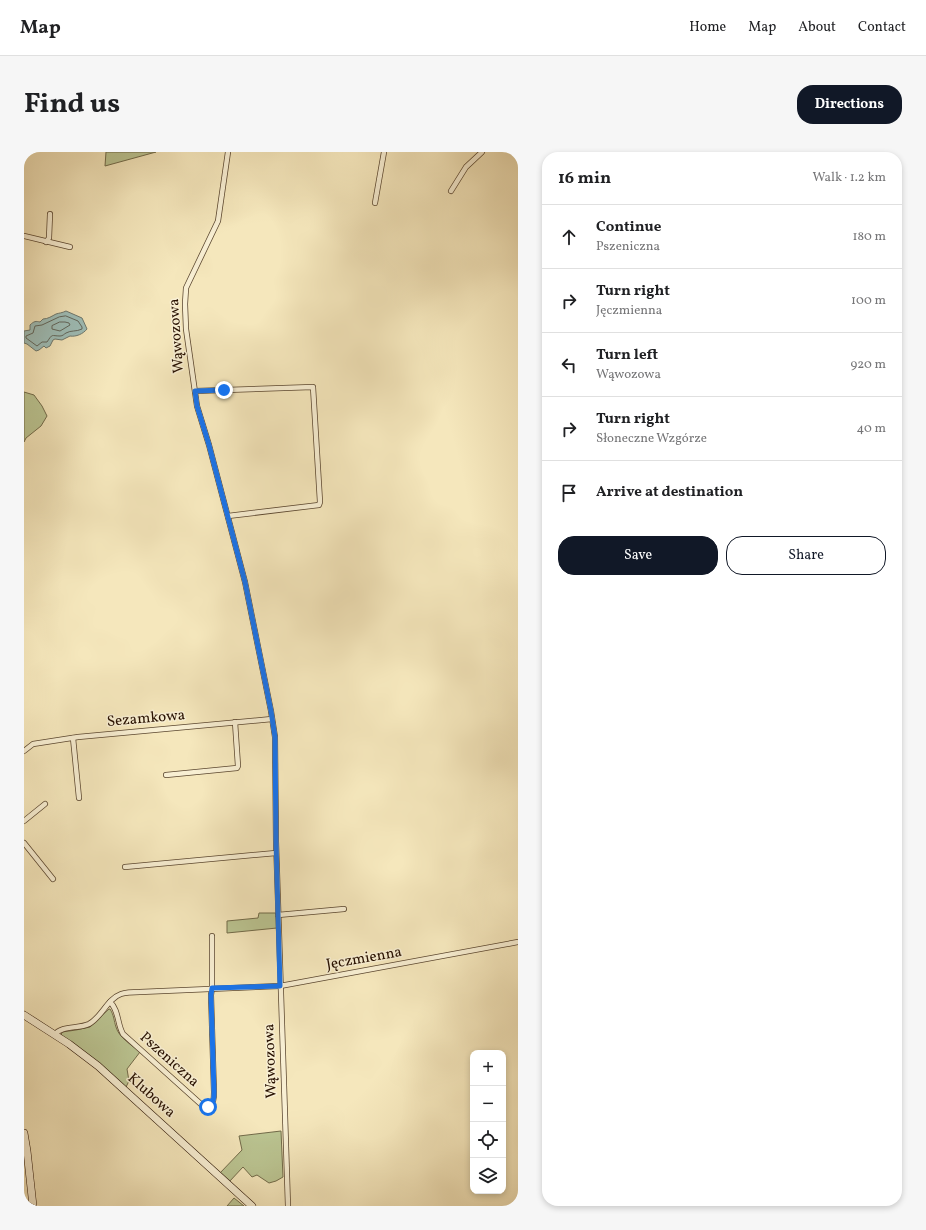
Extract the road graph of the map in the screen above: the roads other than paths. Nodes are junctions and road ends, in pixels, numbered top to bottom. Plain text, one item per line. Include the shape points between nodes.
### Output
1 (228, 152) edge
2 (384, 152) edge
3 (482, 152) edge
4 (451, 191) dead end
5 (375, 203) dead end
6 (50, 214) dead end
7 (24, 236) edge
8 (46, 242) junction
9 (70, 247) dead end
10 (195, 391) junction
11 (228, 516) junction
12 (272, 719) junction
13 (235, 722) junction
14 (73, 738) junction
15 (24, 751) edge
16 (166, 775) dead end
17 (79, 798) dead end
18 (45, 804) dead end
19 (24, 821) edge
20 (24, 843) edge
21 (276, 853) junction
22 (125, 867) dead end
23 (53, 879) dead end
24 (344, 909) dead end
25 (278, 915) junction
26 (212, 936) dead end
27 (518, 942) edge
28 (280, 986) junction
29 (212, 988) junction
30 (110, 1002) junction
31 (24, 1015) edge
32 (54, 1035) junction
33 (24, 1133) edge
34 (26, 1151) edge
35 (33, 1206) edge
36 (252, 1206) edge
37 (288, 1206) edge

1 - 10 street, Wąwozowa via 218,221 186,288 186,329
2 - 5 street
3 - 4 street via 466,167
6 - 8 street via 49,238
7 - 8 street
8 - 9 street
10 - 11 street, Wąwozowa
10 - 11 street via 313,387 319,505
11 - 12 street, Wąwozowa via 245,582
12 - 13 street, Sezamkowa
12 - 21 street, Wąwozowa via 275,737
13 - 14 street, Sezamkowa
13 - 16 street via 237,768
14 - 15 street, Sezamkowa via 32,744
14 - 17 street
18 - 19 street
20 - 23 street
21 - 22 street
21 - 25 street, Wąwozowa
24 - 25 street
25 - 28 street, Wąwozowa
26 - 29 street
27 - 28 street, Jęczmienna
28 - 29 street, Jęczmienna
28 - 37 street, Wąwozowa
29 - 30 street, Jęczmienna via 122,993
29 - 30 street, Pszeniczna via 214,1101 208,1107 202,1106 122,1034 114,1006
30 - 32 street, Jęczmienna via 96,1019 88,1024 62,1029
31 - 32 street, Klubowa
32 - 36 street, Klubowa via 98,1066
33 - 34 street
34 - 35 street

